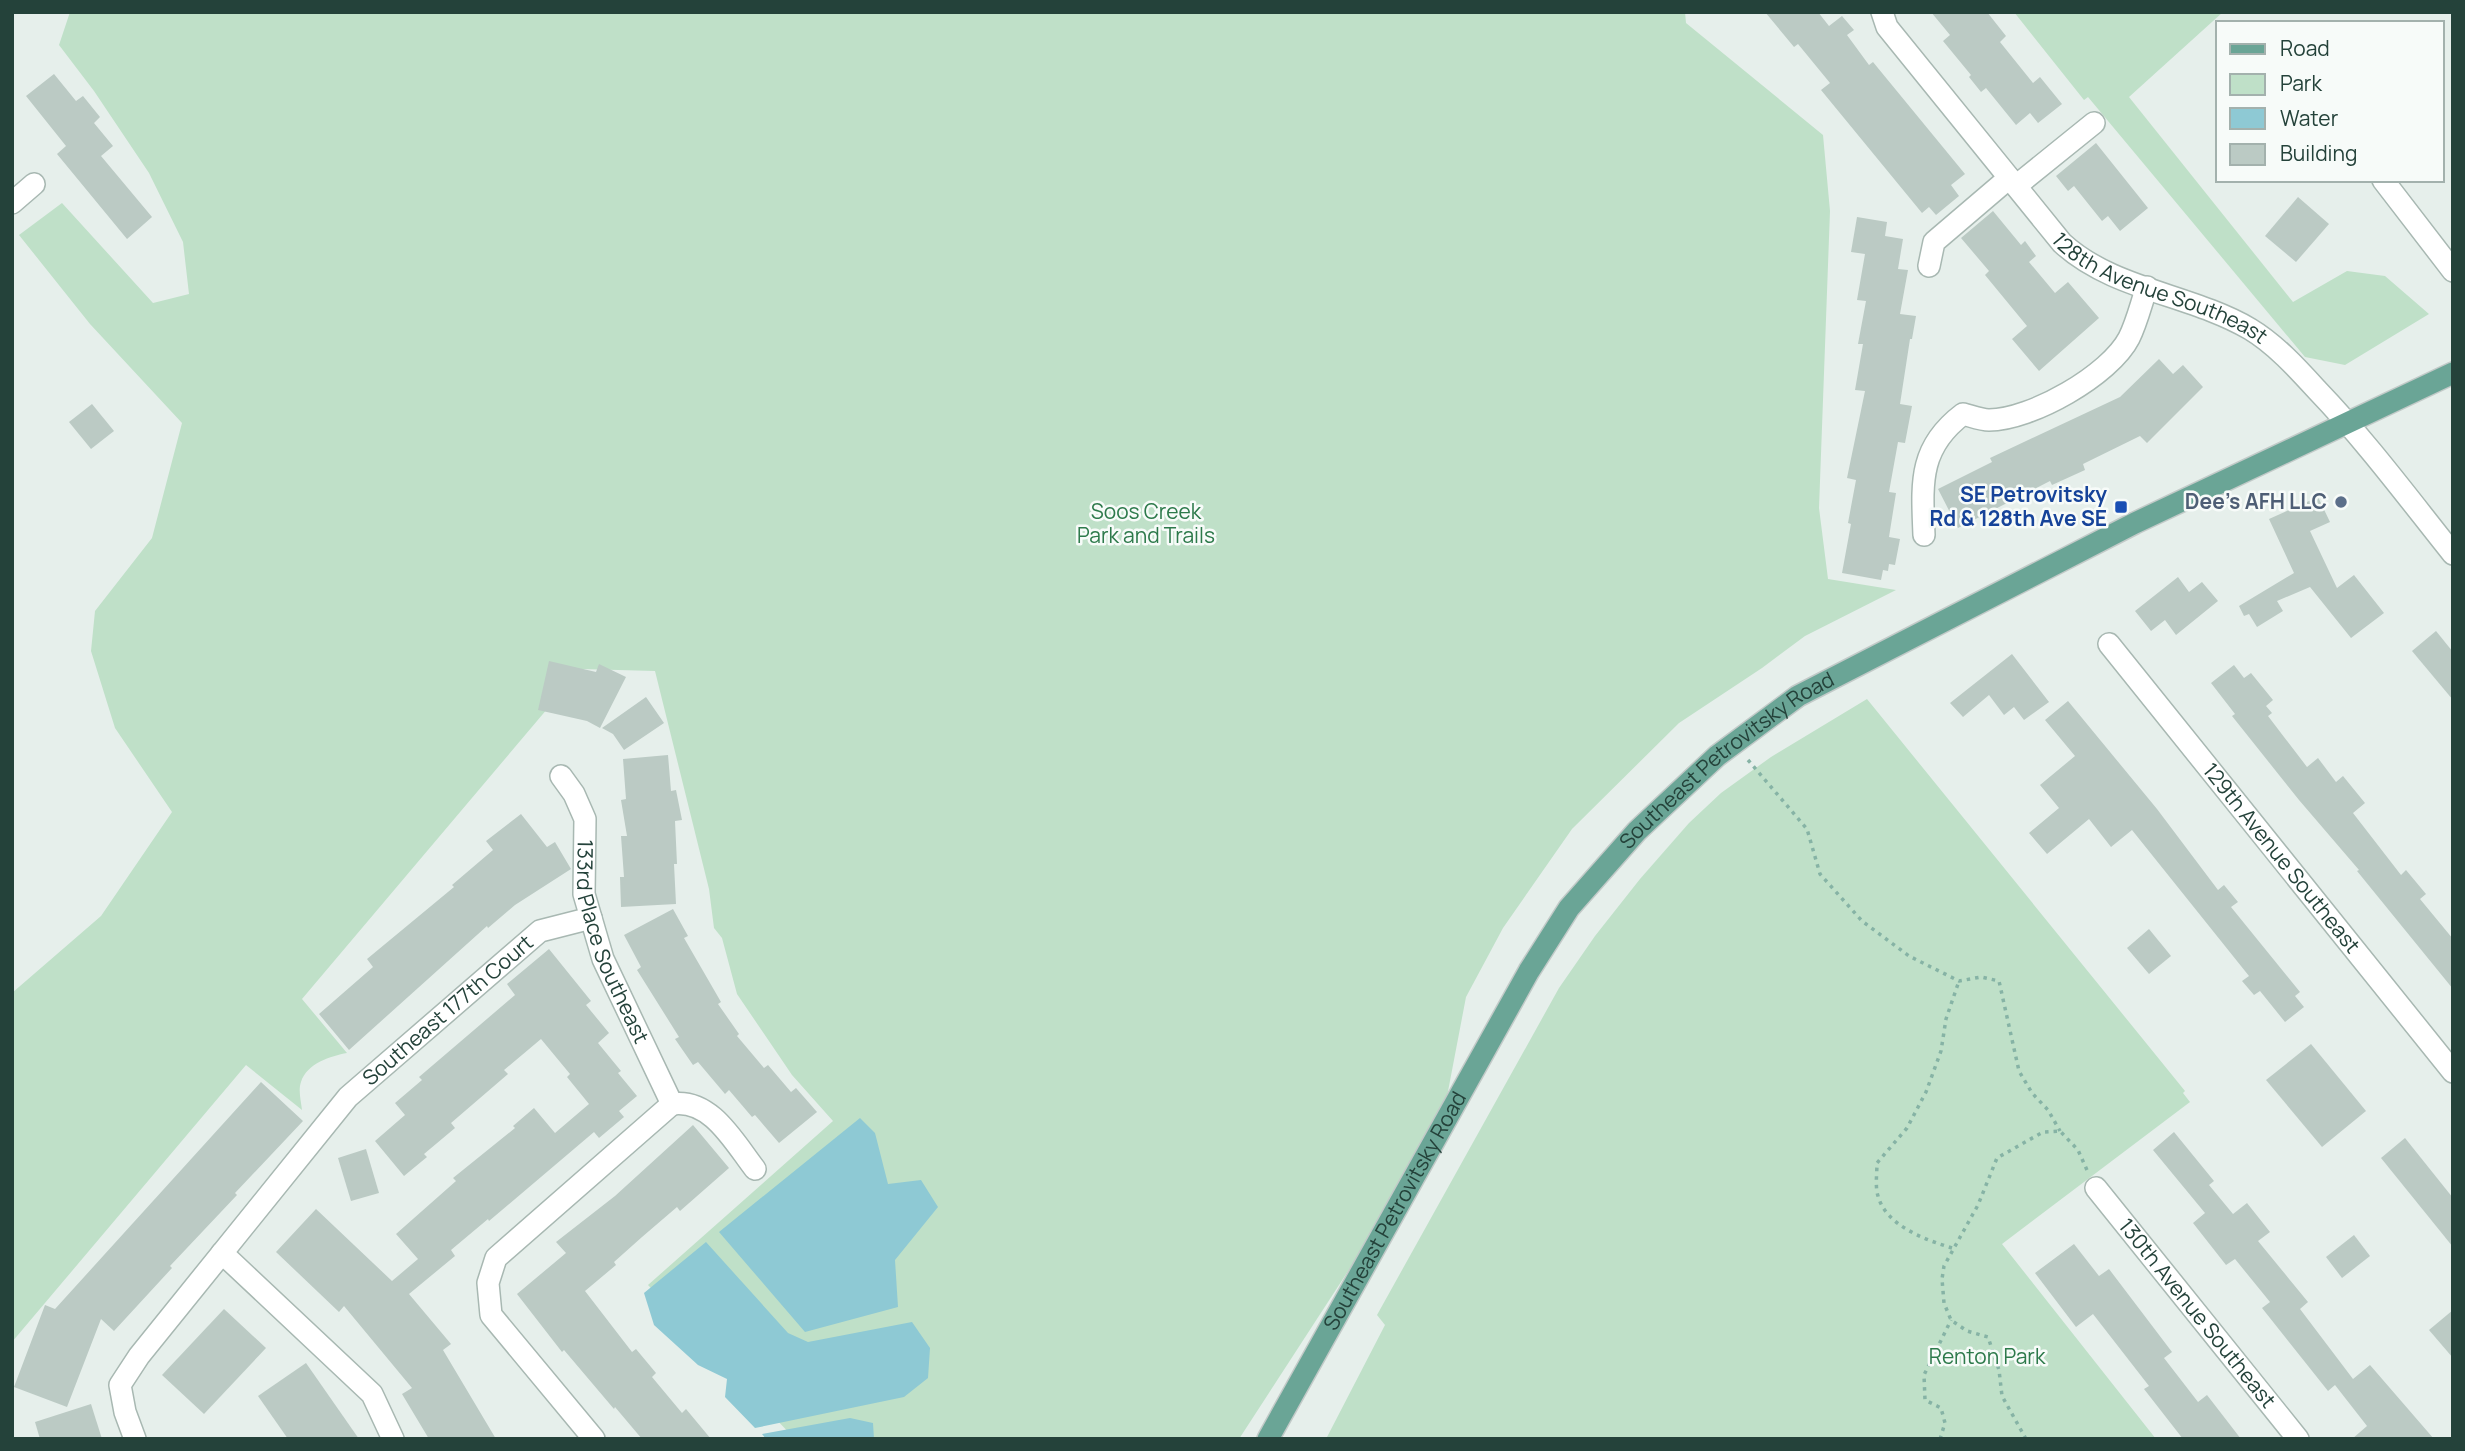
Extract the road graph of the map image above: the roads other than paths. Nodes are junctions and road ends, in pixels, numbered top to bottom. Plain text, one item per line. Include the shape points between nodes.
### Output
1 (1882, 12) edge
2 (2094, 123) dead end
3 (2013, 182) junction
4 (2385, 182) edge
5 (34, 184) dead end
6 (12, 203) edge
7 (1929, 266) dead end
8 (2453, 271) edge
9 (2147, 287) junction
10 (2453, 373) edge
11 (2349, 423) junction
12 (1924, 535) dead end
13 (2453, 554) edge
14 (2109, 644) dead end
15 (561, 775) dead end
16 (591, 918) junction
17 (2453, 1072) edge
18 (672, 1104) junction
19 (755, 1169) dead end
20 (2096, 1188) road end
21 (222, 1253) junction
22 (135, 1439) edge
23 (393, 1439) edge
24 (594, 1439) edge
25 (1268, 1439) edge
26 (2298, 1439) edge

1 - 3 street, 128th Avenue Southeast via 1888,27
2 - 3 street
3 - 7 street via 1934,242
3 - 9 street, 128th Avenue Southeast via 2076,256
4 - 8 street
5 - 6 street
9 - 11 street, 128th Avenue Southeast via 2251,330 2292,363
9 - 12 street via 2128,339 2109,364 2087,382 2023,414 1989,420 1963,414 1948,426 1931,449 1922,480
10 - 11 main road, Southeast Petrovitsky Road
11 - 13 street, 128th Avenue Southeast
11 - 25 main road, Southeast Petrovitsky Road via 2135,523 1798,696 1734,742 1637,831 1569,908 1529,971
14 - 17 street, 129th Avenue Southeast
15 - 16 street, 133rd Place Southeast via 585,819 583,894
16 - 18 street, 133rd Place Southeast via 603,959
16 - 21 street, Southeast 177th Court via 540,931 348,1097
18 - 19 street via 697,1106 711,1116
18 - 24 street via 496,1258 488,1283 491,1315
20 - 26 street, 130th Avenue Southeast
21 - 22 street, Southeast 177th Court via 120,1385
21 - 23 street via 372,1394

